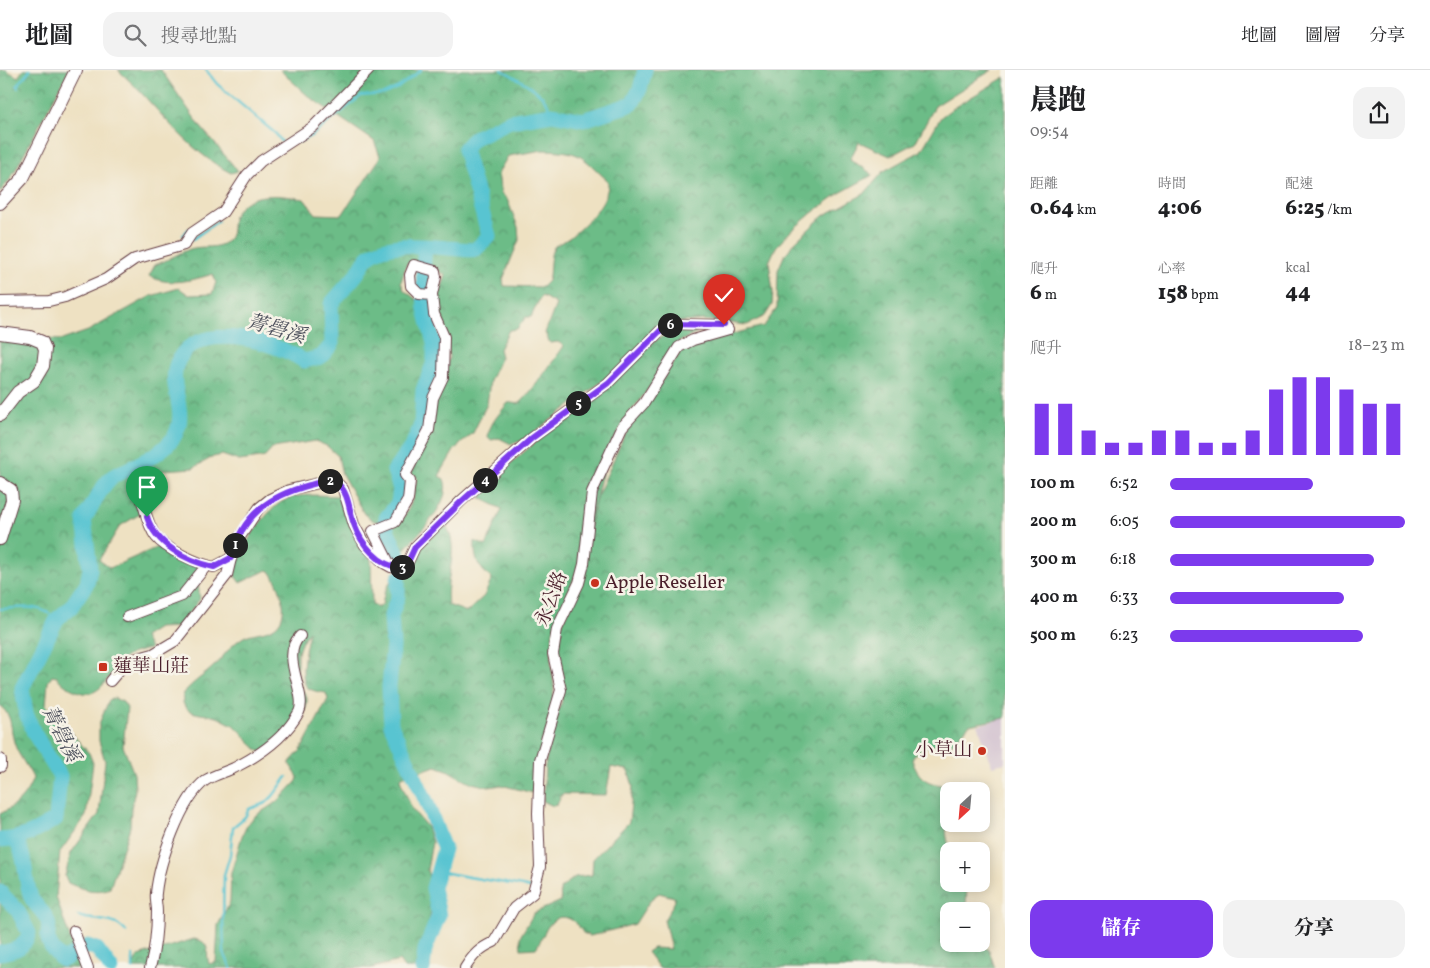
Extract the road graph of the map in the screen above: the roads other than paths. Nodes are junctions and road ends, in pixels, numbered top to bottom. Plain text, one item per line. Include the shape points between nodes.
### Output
1 (76, 70) edge
2 (369, 70) edge
3 (0, 203) edge
4 (432, 295) junction
5 (0, 302) edge
6 (0, 333) edge
7 (0, 415) edge
8 (0, 483) edge
9 (142, 497) dead end
10 (0, 538) edge
11 (231, 558) junction
12 (207, 565) junction
13 (391, 567) junction
14 (127, 617) dead end
15 (300, 636) dead end
16 (110, 681) dead end
17 (0, 760) edge
18 (0, 766) edge
19 (74, 931) dead end
20 (87, 966) edge
21 (150, 968) edge
22 (465, 968) edge

1 - 3 street via 23,178
2 - 5 street via 314,127 260,162 246,175 222,212 192,233 184,245 135,259 106,280 49,301
4 - 4 street via 435,271 414,265 410,275 411,286 419,294
4 - 13 street via 434,314 444,337 443,377 433,398 428,430 405,475 410,481 408,500 395,522 373,531
6 - 7 street via 30,337 42,342 45,349 43,366 34,381 18,392
8 - 10 street via 11,490 12,500
9 - 12 street via 156,537 168,548
11 - 12 street via 214,567
11 - 13 street via 234,546 259,508 290,490 327,481 337,483 343,489 354,525 365,545
11 - 16 street via 227,575 174,641 153,654 127,661
12 - 14 street via 182,596
13 - 22 street, 永公路 via 401,568 408,562 415,547 461,502 532,438 608,383 662,329 670,324 724,325 728,330 680,346 644,403 622,427 592,492 584,564 579,583 557,629 553,654 561,690 540,760 540,867 533,893 514,908 494,942 472,956
15 - 21 street via 295,640 293,652 301,703 288,729 275,743 250,759 206,780 176,820 157,884 156,944
17 - 18 street
19 - 20 street

